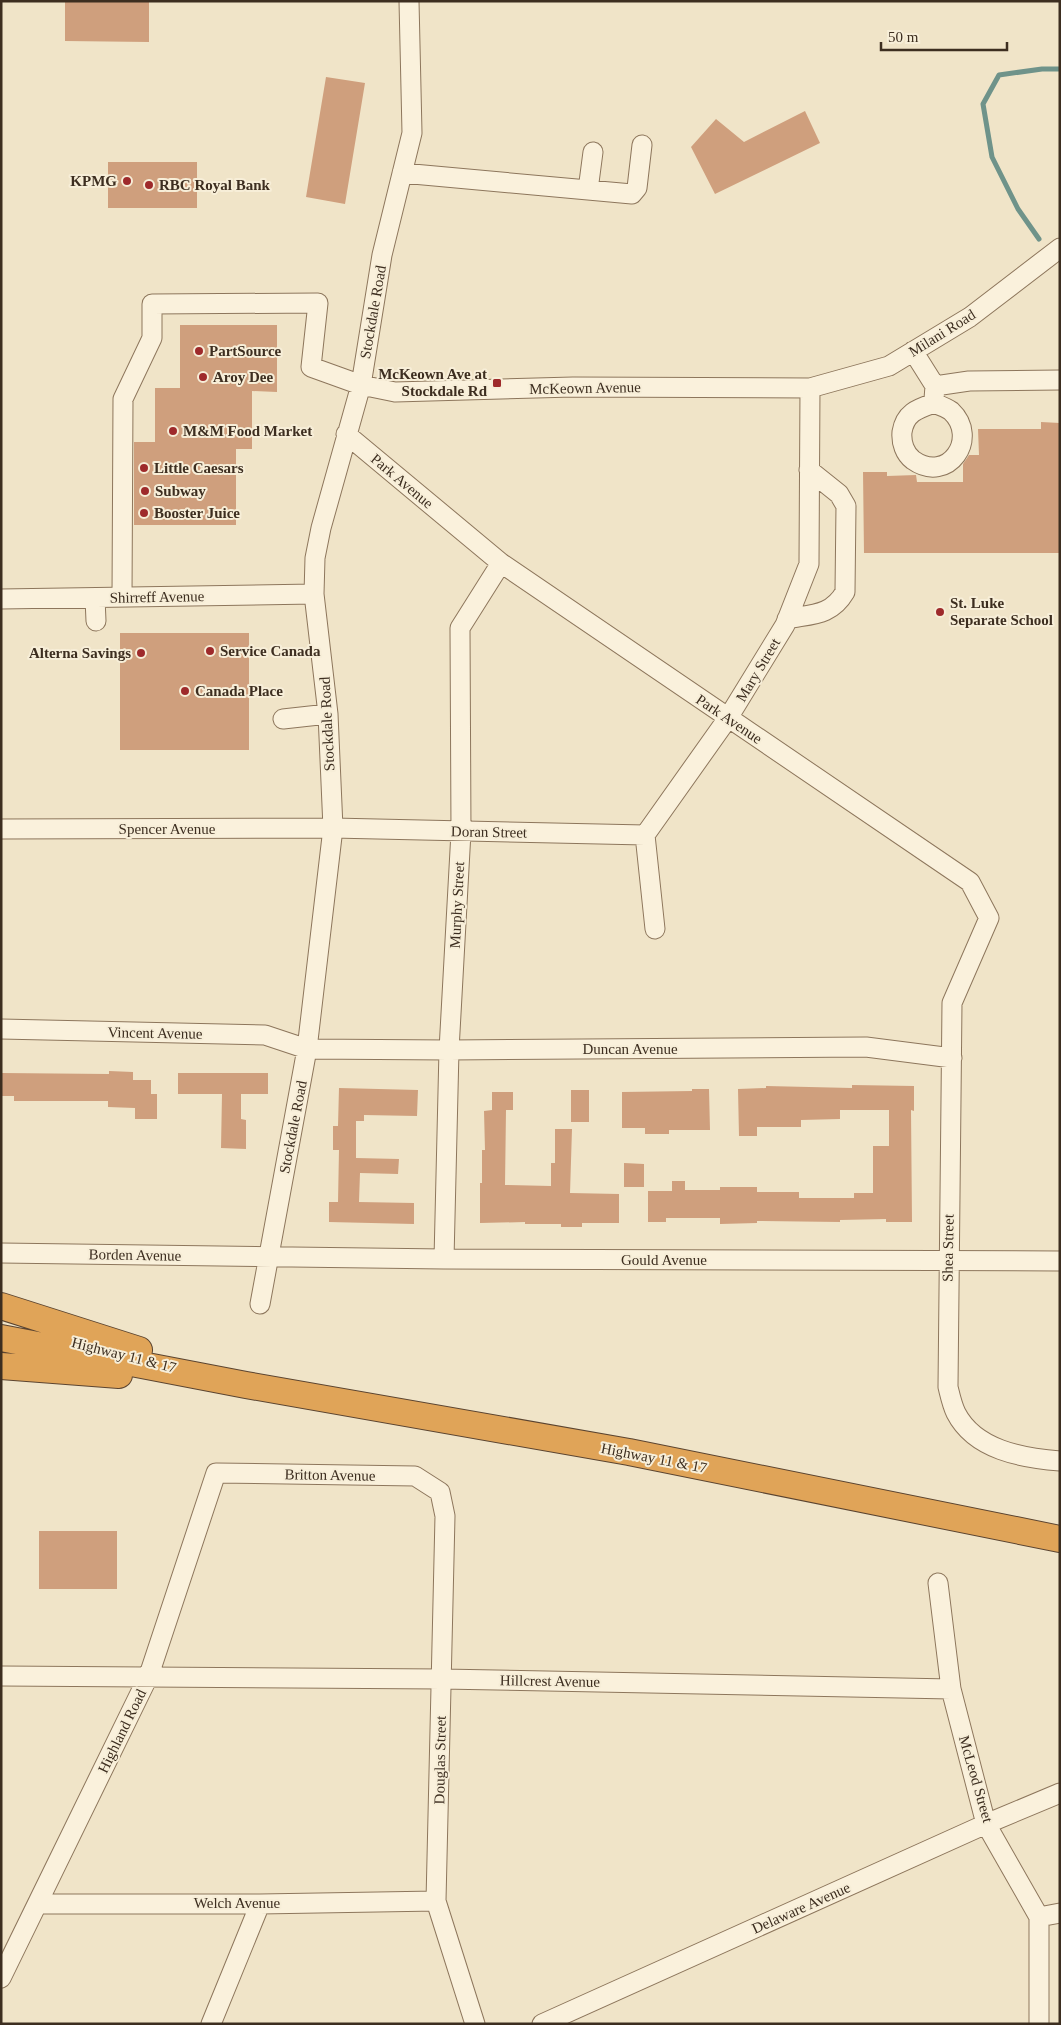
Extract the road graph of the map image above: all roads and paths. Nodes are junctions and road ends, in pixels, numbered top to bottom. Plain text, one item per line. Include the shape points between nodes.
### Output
1 (409, 1) edge
2 (642, 145) dead end
3 (593, 152) dead end
4 (402, 173) junction
5 (588, 190) junction
6 (1060, 248) edge
7 (913, 351) junction
8 (1060, 380) edge
9 (360, 385) junction
10 (810, 388) junction
11 (346, 434) junction
12 (810, 470) junction
13 (501, 563) junction
14 (314, 594) junction
15 (122, 597) junction
16 (95, 598) junction
17 (1, 599) edge
18 (787, 619) junction
19 (96, 622) dead end
20 (328, 714) junction
21 (728, 718) junction
22 (283, 719) dead end
23 (332, 828) junction
24 (1, 829) edge
25 (461, 832) junction
26 (645, 835) junction
27 (655, 929) dead end
28 (1, 1029) edge
29 (307, 1049) junction
30 (449, 1050) junction
31 (952, 1058) junction
32 (1, 1253) edge
33 (269, 1257) junction
34 (444, 1259) junction
35 (948, 1260) junction
36 (1060, 1261) edge
37 (260, 1304) dead end
38 (1, 1306) edge
39 (1, 1326) edge
40 (1, 1338) edge
41 (1, 1366) edge
42 (246, 1385) junction
43 (1060, 1461) edge
44 (216, 1473) joint
45 (440, 1492) joint
46 (1060, 1539) edge
47 (938, 1583) dead end
48 (149, 1675) junction
49 (1, 1676) edge
50 (442, 1679) junction
51 (951, 1689) junction
52 (1060, 1793) edge
53 (986, 1824) junction
54 (436, 1901) junction
55 (38, 1904) junction
56 (260, 1904) junction
57 (1060, 1914) edge
58 (1040, 1917) junction
59 (1, 1978) edge
60 (211, 2024) edge
61 (475, 2024) edge
62 (542, 2024) edge
63 (1039, 2024) edge

1 - 4 street, Stockdale Road via 412,133
2 - 5 street via 637,188 632,194
3 - 5 street
4 - 5 street
4 - 9 street, Stockdale Road via 382,256
6 - 7 street, Milani Road via 970,317
7 - 8 street via 934,394 969,381
7 - 10 street, Milani Road via 889,366
9 - 10 street, McKeown Avenue via 394,392 573,387
9 - 11 street, Stockdale Road
9 - 15 street, McKeown Avenue via 311,367 318,304 152,304 152,338 123,399
10 - 12 street, Mary Street
11 - 13 street, Park Avenue
11 - 14 street, Stockdale Road via 315,558
12 - 18 street, Mary Street via 809,564
12 - 18 street via 839,494 846,506 845,592 838,603 824,612
13 - 21 street, Park Avenue
13 - 25 street, Murphy Street via 460,628
14 - 15 street, Shirreff Avenue
14 - 20 street, Stockdale Road
15 - 16 street, Shirreff Avenue
16 - 17 street, Shirreff Avenue
16 - 19 street
18 - 21 street, Mary Street
20 - 22 street
20 - 23 street, Stockdale Road
21 - 26 street, Mary Street
21 - 31 street, Park Avenue via 970,882 989,918 952,1003
23 - 24 street, Spencer Avenue
23 - 25 street, Doran Street
23 - 29 street, Stockdale Road
25 - 26 street, Doran Street
25 - 30 street, Murphy Street
26 - 27 street
28 - 29 street, Vincent Avenue via 265,1035
29 - 30 street, Duncan Avenue
29 - 33 street, Stockdale Road
30 - 31 street, Duncan Avenue via 866,1047
30 - 34 street, Murphy Street
31 - 35 street, Shea Street
32 - 33 street, Borden Avenue
33 - 34 street, Gould Avenue
33 - 37 street, Stockdale Road
34 - 35 street, Gould Avenue
35 - 36 street, Gould Avenue
35 - 43 street, Shea Street via 948,1387 956,1413 970,1431 990,1446 1031,1459
38 - 42 highway
39 - 42 highway, Highway 11 & 17
40 - 42 highway, Highway 11 & 17
41 - 42 highway
42 - 46 highway, Highway 11 & 17 via 629,1452
44 - 45 street, Britton Avenue via 414,1476
44 - 48 street, Highland Road
45 - 50 street, Douglas Street via 445,1516
47 - 51 street, McLeod Street
48 - 49 street, Hillcrest Avenue
48 - 50 street, Hillcrest Avenue
48 - 55 street, Highland Road
50 - 51 street, Hillcrest Avenue
50 - 54 street, Douglas Street
51 - 53 street, McLeod Street
52 - 53 street, Delaware Avenue
53 - 58 street, McLeod Street
53 - 62 street, Delaware Avenue
54 - 56 street, Welch Avenue
54 - 61 street, Douglas Street
55 - 56 street, Welch Avenue
55 - 59 street, Highland Road
56 - 60 street
57 - 58 street
58 - 63 street

